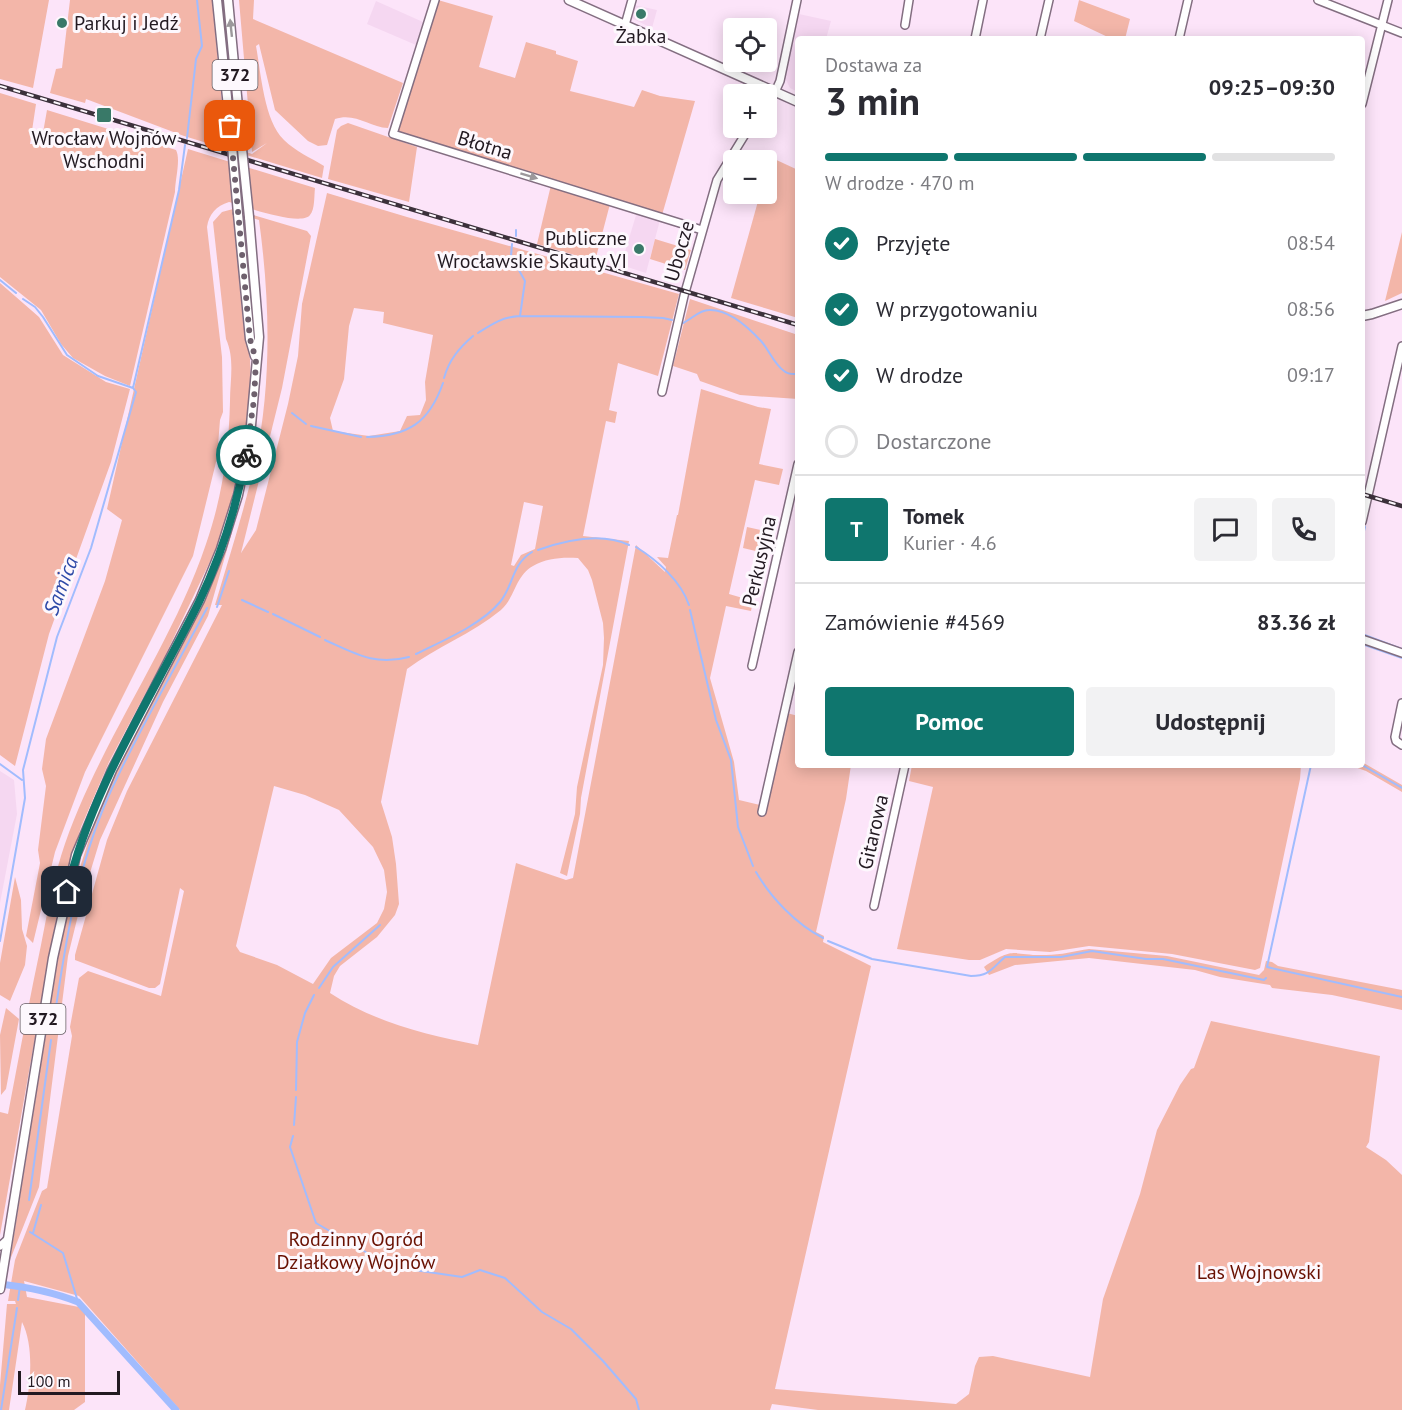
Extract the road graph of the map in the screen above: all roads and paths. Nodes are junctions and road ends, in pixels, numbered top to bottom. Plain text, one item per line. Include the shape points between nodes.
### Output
1 (217, 0) edge
2 (228, 0) edge
3 (435, 0) edge
4 (569, 0) edge
5 (797, 0) edge
6 (909, 0) edge
7 (983, 0) edge
8 (1049, 0) edge
9 (1188, 0) edge
10 (1318, 0) edge
11 (1388, 0) edge
12 (632, 2) edge
13 (625, 25) junction
14 (904, 25) dead end
15 (1382, 26) junction
16 (1402, 33) edge
17 (976, 36) edge
18 (1041, 36) edge
19 (1180, 36) edge
20 (752, 84) edge
21 (777, 85) edge
22 (1365, 92) edge
23 (777, 95) edge
24 (795, 101) edge
25 (743, 138) edge
26 (702, 230) junction
27 (1402, 304) edge
28 (1365, 315) edge
29 (1402, 346) edge
30 (256, 360) junction
31 (662, 392) dead end
32 (795, 477) edge
33 (1365, 509) edge
34 (1365, 640) edge
35 (1402, 653) edge
36 (795, 665) edge
37 (753, 666) dead end
38 (1402, 703) edge
39 (1402, 745) edge
40 (904, 768) edge
41 (762, 812) dead end
42 (874, 906) dead end
43 (3, 1243) edge
44 (1, 1267) edge
45 (0, 1289) edge

1 - 30 main road, 372, bridge via 250,339
30 -> 2 main road, 372, bridge via 259,337
3 -> 26 street, Błotna via 393,134
4 - 13 main road
5 - 21 street
6 - 14 street
7 - 17 street
8 - 18 street
9 - 19 street
10 - 15 street
11 - 15 street
12 - 13 street
13 - 20 main road
15 - 16 street
15 - 22 street
23 - 24 main road
25 - 26 street, Ubocze via 717,180
26 - 31 street, Ubocze
27 - 28 main road
29 - 33 street
30 - 43 main road, 372 via 244,467 221,549 200,600 112,770 76,855 53,958
32 - 37 street, Perkusyjna
34 - 35 street
36 - 41 street
38 - 39 street via 1395,741
40 - 42 street, Gitarowa
43 - 44 main road, 372
44 - 45 main road, 372

